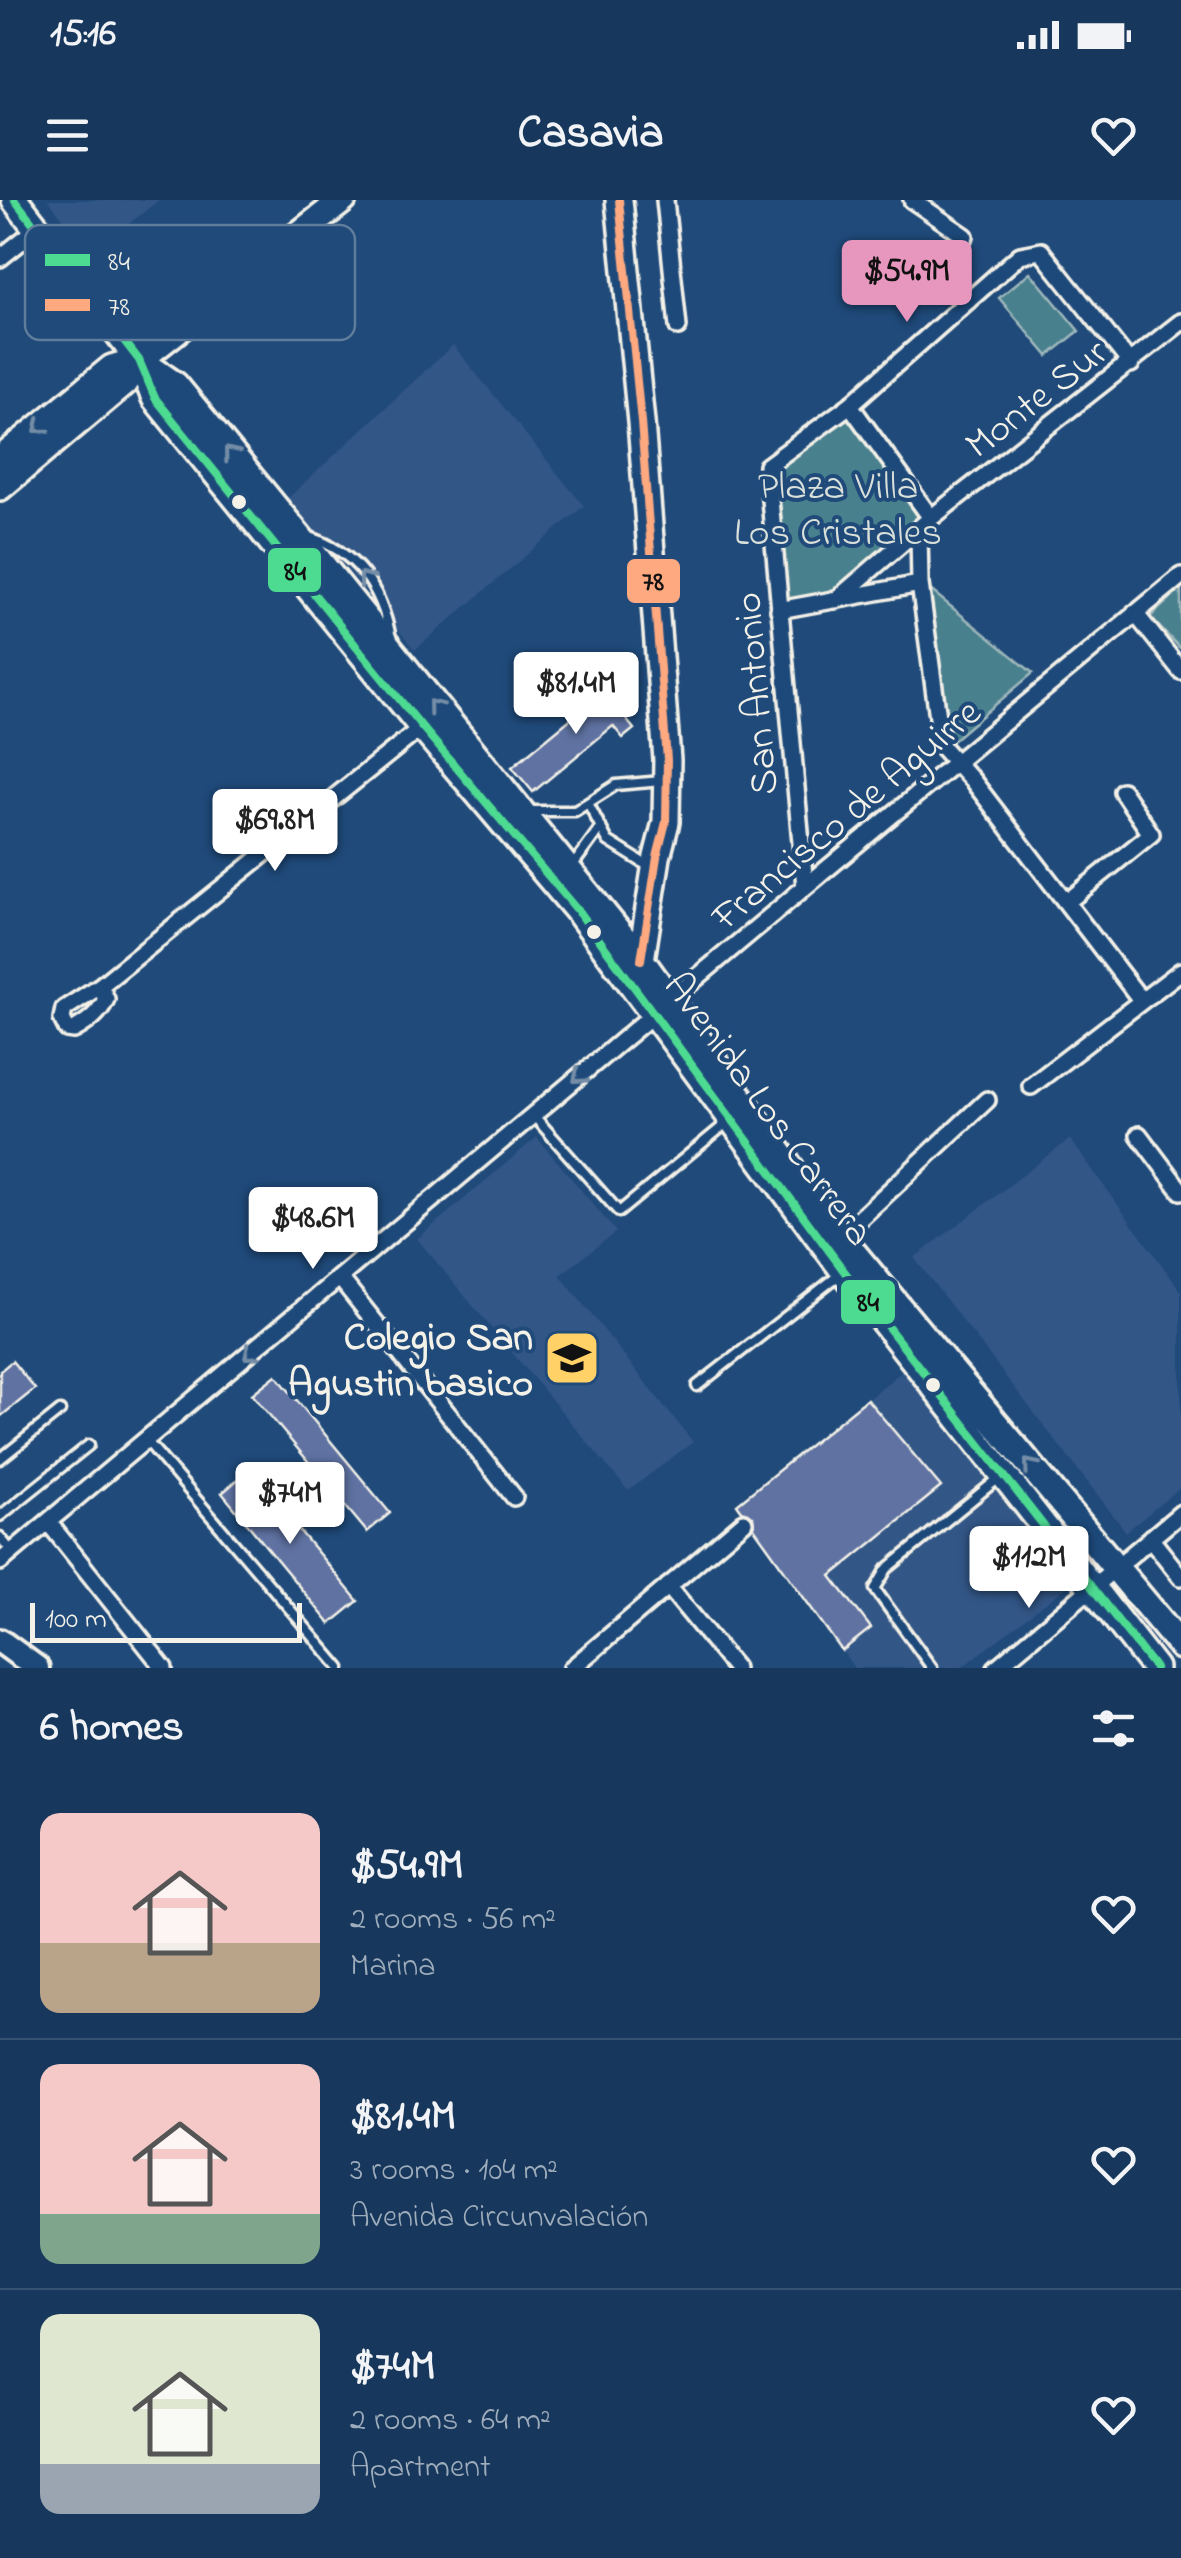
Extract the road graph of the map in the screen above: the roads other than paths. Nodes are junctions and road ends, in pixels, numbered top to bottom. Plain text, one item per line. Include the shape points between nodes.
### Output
1 (343, 200) edge
2 (619, 200) edge
3 (665, 200) edge
4 (912, 200) edge
5 (27, 209) edge
6 (311, 225) edge
7 (964, 236) dead end
8 (0, 258) edge
9 (1181, 322) edge
10 (678, 327) dead end
11 (125, 340) edge
12 (165, 340) edge
13 (140, 360) junction
14 (1131, 364) junction
15 (850, 405) junction
16 (0, 460) edge
17 (0, 487) edge
18 (932, 518) junction
19 (919, 531) junction
20 (1181, 576) edge
21 (920, 584) junction
22 (836, 600) junction
23 (779, 610) junction
24 (1135, 612) junction
25 (1178, 660) edge
26 (422, 727) junction
27 (955, 764) junction
28 (666, 780) junction
29 (1122, 791) dead end
30 (588, 803) junction
31 (520, 811) junction
32 (600, 827) junction
33 (655, 870) junction
34 (569, 872) junction
35 (804, 887) junction
36 (1067, 902) junction
37 (641, 960) junction
38 (1181, 971) edge
39 (100, 986) dead end
40 (1141, 1000) junction
41 (662, 1008) junction
42 (1032, 1086) dead end
43 (987, 1100) dead end
44 (534, 1116) junction
45 (731, 1119) junction
46 (1139, 1135) dead end
47 (1181, 1191) edge
48 (840, 1237) junction
49 (844, 1271) junction
50 (340, 1278) junction
51 (697, 1386) dead end
52 (60, 1412) dead end
53 (146, 1440) junction
54 (89, 1444) dead end
55 (0, 1460) edge
56 (1003, 1475) junction
57 (514, 1496) dead end
58 (1181, 1513) edge
59 (0, 1516) edge
60 (48, 1522) junction
61 (744, 1522) dead end
62 (0, 1537) edge
63 (1150, 1538) junction
64 (6, 1557) edge
65 (1115, 1567) junction
66 (1181, 1578) edge
67 (668, 1586) junction
68 (1090, 1588) junction
69 (0, 1641) edge
70 (1181, 1646) edge
71 (24, 1665) edge
72 (164, 1668) edge
73 (340, 1668) edge
74 (572, 1668) edge
75 (735, 1668) edge
76 (932, 1668) edge
77 (996, 1668) edge
78 (1154, 1668) edge

1 - 6 main road
2 - 28 main road
3 - 10 street
4 - 7 street
5 - 8 street
9 - 14 street, Monte Sur
11 - 13 main road, Avenida Los Carrera
12 - 13 main road
13 -> 16 main road via 112,368
13 - 17 main road via 124,383
13 - 26 main road, Avenida Los Carrera via 155,398
31 -> 13 main road, Avenida Los Carrera via 176,386
14 - 15 street via 1042,251 1020,255
14 - 18 street, Monte Sur
15 - 18 street
15 - 23 street, San Antonio via 767,466
18 - 19 street, Monte Sur
19 - 21 street
19 - 22 street, Monte Sur
20 - 24 street, Francisco de Aguirre
21 - 22 street
21 - 27 street via 942,747
22 - 23 street
23 - 35 street, San Antonio
24 - 25 street
24 - 27 street, Francisco de Aguirre
26 - 39 street
26 - 41 main road, Avenida Los Carrera
27 - 35 street, Francisco de Aguirre
27 - 36 street
28 - 30 lane via 616,785
28 - 33 main road via 666,822
29 - 36 street via 1151,834
30 - 31 lane via 575,811
30 - 32 lane
31 - 34 main road, Avenida Los Carrera
32 - 33 lane via 608,841
32 - 34 lane
33 - 37 main road
34 - 37 main road, Avenida Los Carrera
35 - 41 street, Francisco de Aguirre
36 - 40 street
37 - 41 main road, Avenida Los Carrera
38 - 40 street
40 - 42 street
41 -> 44 street, Francisco de Aguirre
41 - 45 main road, Avenida Los Carrera
41 - 48 main road, Avenida Los Carrera
43 - 48 street
44 - 45 lane via 618,1212
44 - 50 street, Francisco de Aguirre
45 - 49 main road, Avenida Los Carrera
46 - 47 street
65 -> 48 main road, Avenida Los Carrera
49 - 51 lane
49 - 56 main road, Avenida Los Carrera
50 -> 53 street, Francisco de Aguirre
50 - 57 street
52 - 55 lane
53 - 60 street, Francisco de Aguirre
53 - 73 lane
54 - 59 lane
56 - 68 main road, Avenida Los Carrera
56 - 76 lane via 887,1569 875,1589
58 - 63 street
60 - 64 street, Francisco de Aguirre
60 - 72 street
61 - 67 street
62 - 64 lane
63 - 65 street
63 - 66 street
65 - 68 street
65 - 70 main road, Avenida Los Carrera
67 - 74 street
67 - 75 street
68 - 77 street
68 - 78 main road, Avenida Los Carrera
69 - 71 street

